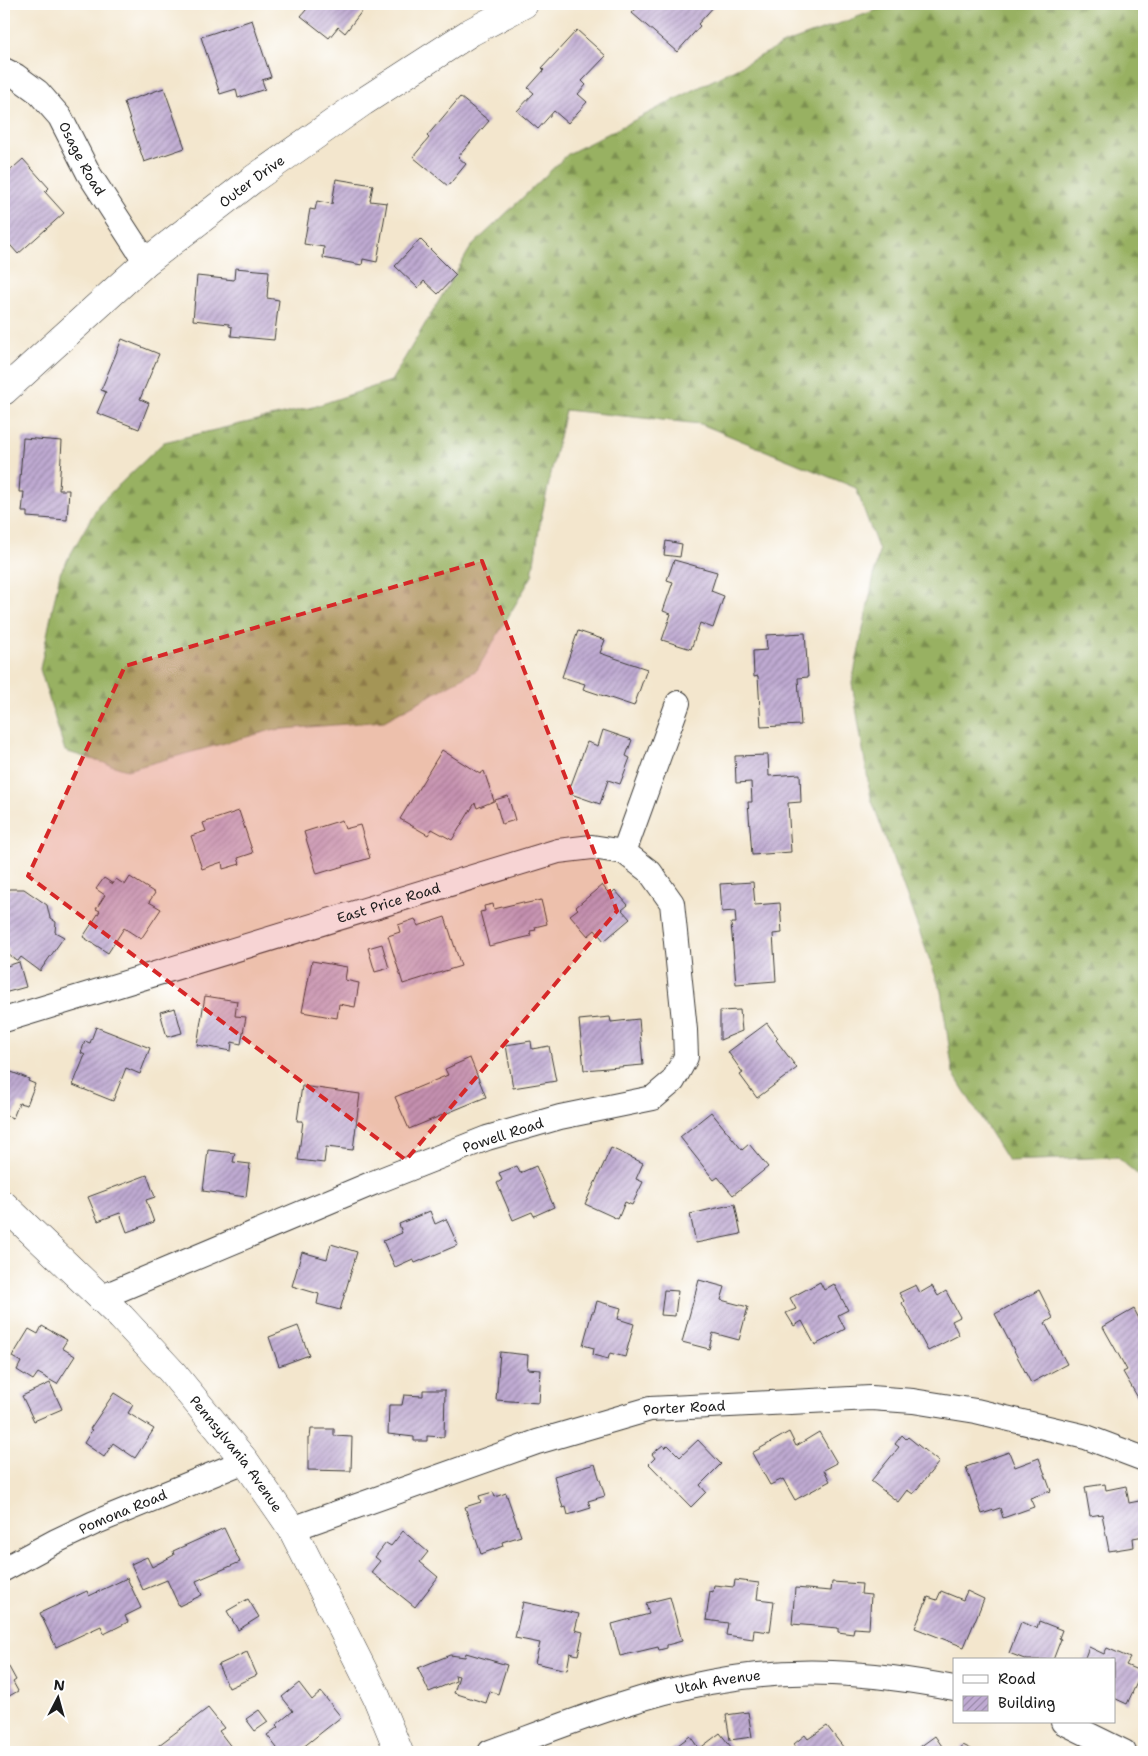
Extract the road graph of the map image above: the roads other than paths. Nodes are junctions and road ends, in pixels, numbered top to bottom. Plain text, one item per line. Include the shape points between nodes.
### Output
1 (524, 4) edge
2 (4, 70) edge
3 (146, 262) junction
4 (4, 391) edge
5 (678, 703) dead end
6 (624, 852) junction
7 (4, 1020) edge
8 (4, 1205) edge
9 (102, 1297) junction
10 (1144, 1459) edge
11 (245, 1461) junction
12 (292, 1528) junction
13 (4, 1569) edge
14 (953, 1688) edge
15 (1067, 1724) edge
16 (399, 1752) edge
17 (490, 1752) edge
18 (1124, 1752) edge

1 - 3 street, Outer Drive via 472,32 363,102 252,180
2 - 3 street, Osage Road via 38,92 60,117 89,174
3 - 4 street, Outer Drive
5 - 6 street
6 - 7 street, East Price Road via 592,847 558,851
6 - 9 street, Powell Road via 650,872 672,903 686,1057 673,1081 653,1098 560,1116 487,1138
8 - 9 street, Pennsylvania Avenue
9 - 11 street, Pennsylvania Avenue via 172,1372
10 - 12 street, Porter Road via 1093,1439 976,1411 914,1401 871,1398 650,1409 537,1442
11 - 12 street, Pennsylvania Avenue
11 - 13 street, Pomona Road via 94,1523
12 - 16 street, Pennsylvania Avenue via 376,1696
14 - 17 street, Utah Avenue via 838,1672 789,1672 710,1681 642,1699
15 - 18 street

